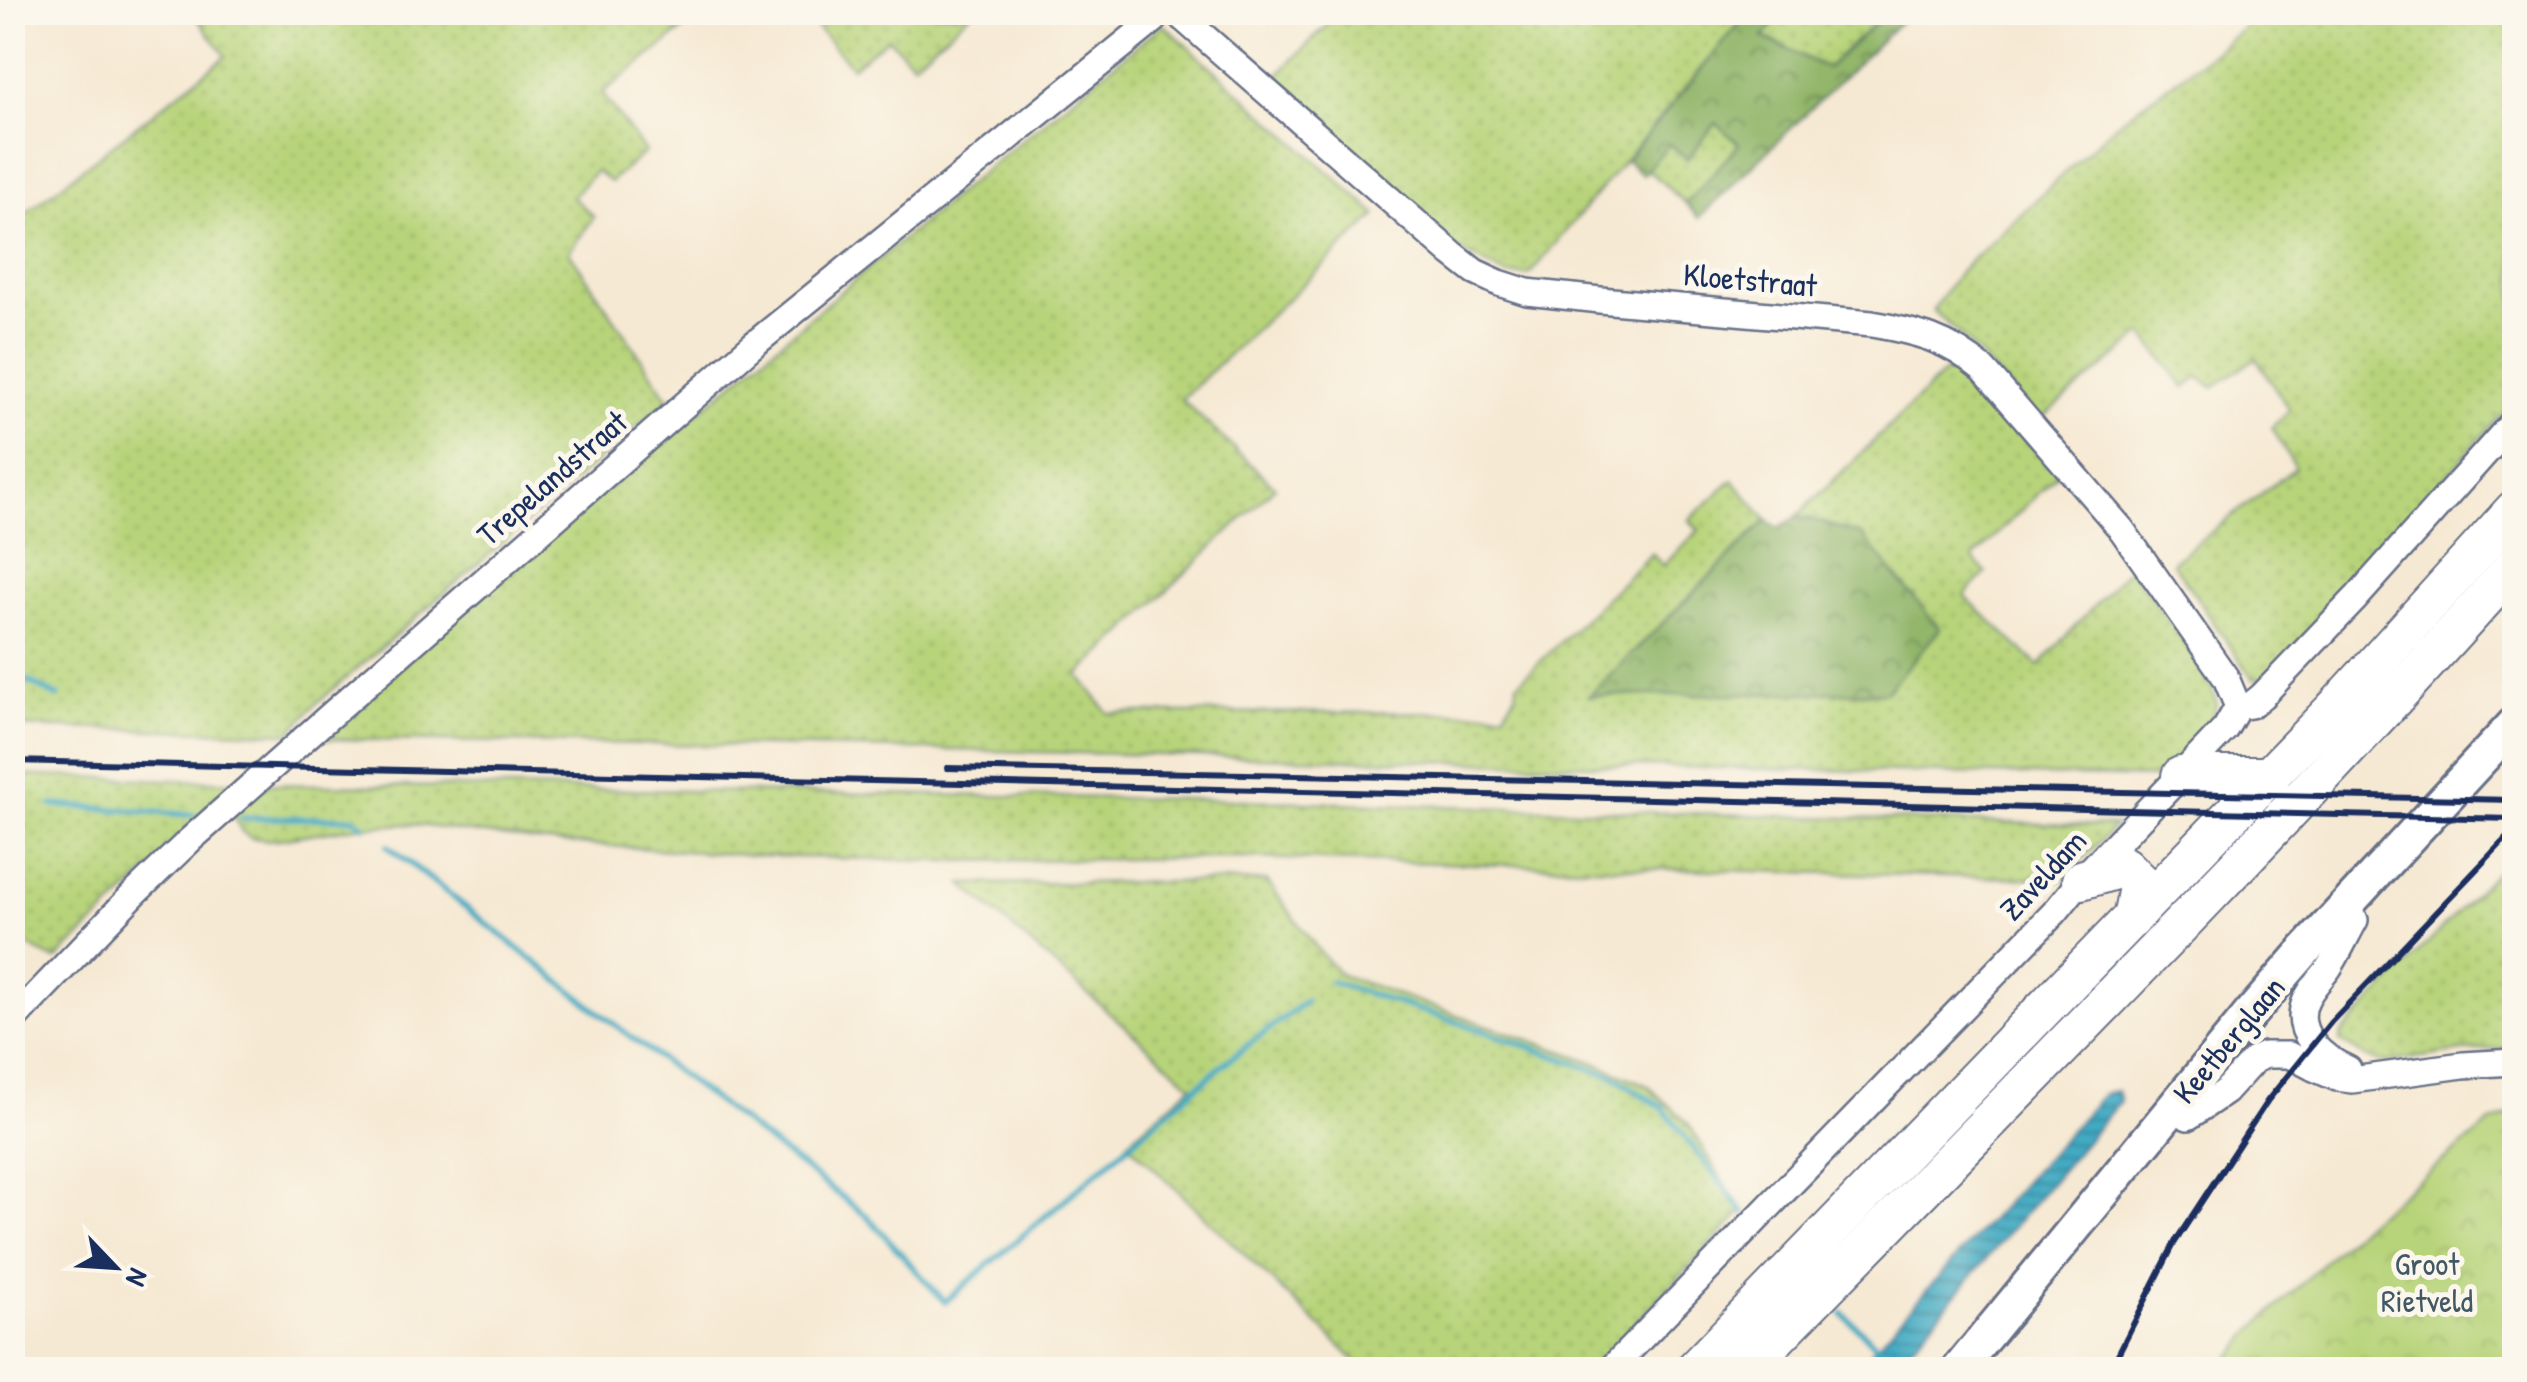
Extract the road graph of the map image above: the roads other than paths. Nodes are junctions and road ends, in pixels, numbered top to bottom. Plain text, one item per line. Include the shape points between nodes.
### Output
1 (1160, 12) edge
2 (1176, 12) edge
3 (2514, 421) edge
4 (2514, 510) edge
5 (2514, 566) edge
6 (2238, 708) junction
7 (2514, 724) edge
8 (2514, 751) edge
9 (2180, 776) junction
10 (2270, 776) junction
11 (2081, 880) junction
12 (2132, 920) junction
13 (2355, 920) junction
14 (12, 1021) edge
15 (2514, 1062) edge
16 (2377, 1077) junction
17 (2188, 1117) junction
18 (1610, 1370) edge
19 (1694, 1370) edge
20 (1744, 1370) edge
21 (1958, 1370) edge
22 (1983, 1370) edge

1 - 14 street, Trepelandstraat via 753,346 362,687 176,854
2 - 6 street, Kloetstraat via 1452,254 1499,283 1527,292 1872,324 1944,342 1966,356 2122,530 2226,678
3 - 6 street, Zaveldam via 2356,598 2250,705
4 - 10 highway
5 - 20 highway via 2190,912
6 - 9 street, Zaveldam
7 - 21 main road, Keetberglaan via 2250,1014
8 - 13 main road, Keetberglaan
9 - 10 highway
9 - 11 street, Zaveldam
10 - 12 highway
11 - 12 highway via 2125,868 2139,881
11 - 18 street, Zaveldam
12 - 19 highway
13 - 16 street via 2302,1016 2306,1034 2326,1058
13 - 17 main road, Keetberglaan
15 - 16 street
16 - 17 street via 2337,1078 2289,1054 2266,1054
17 - 22 main road, Keetberglaan

